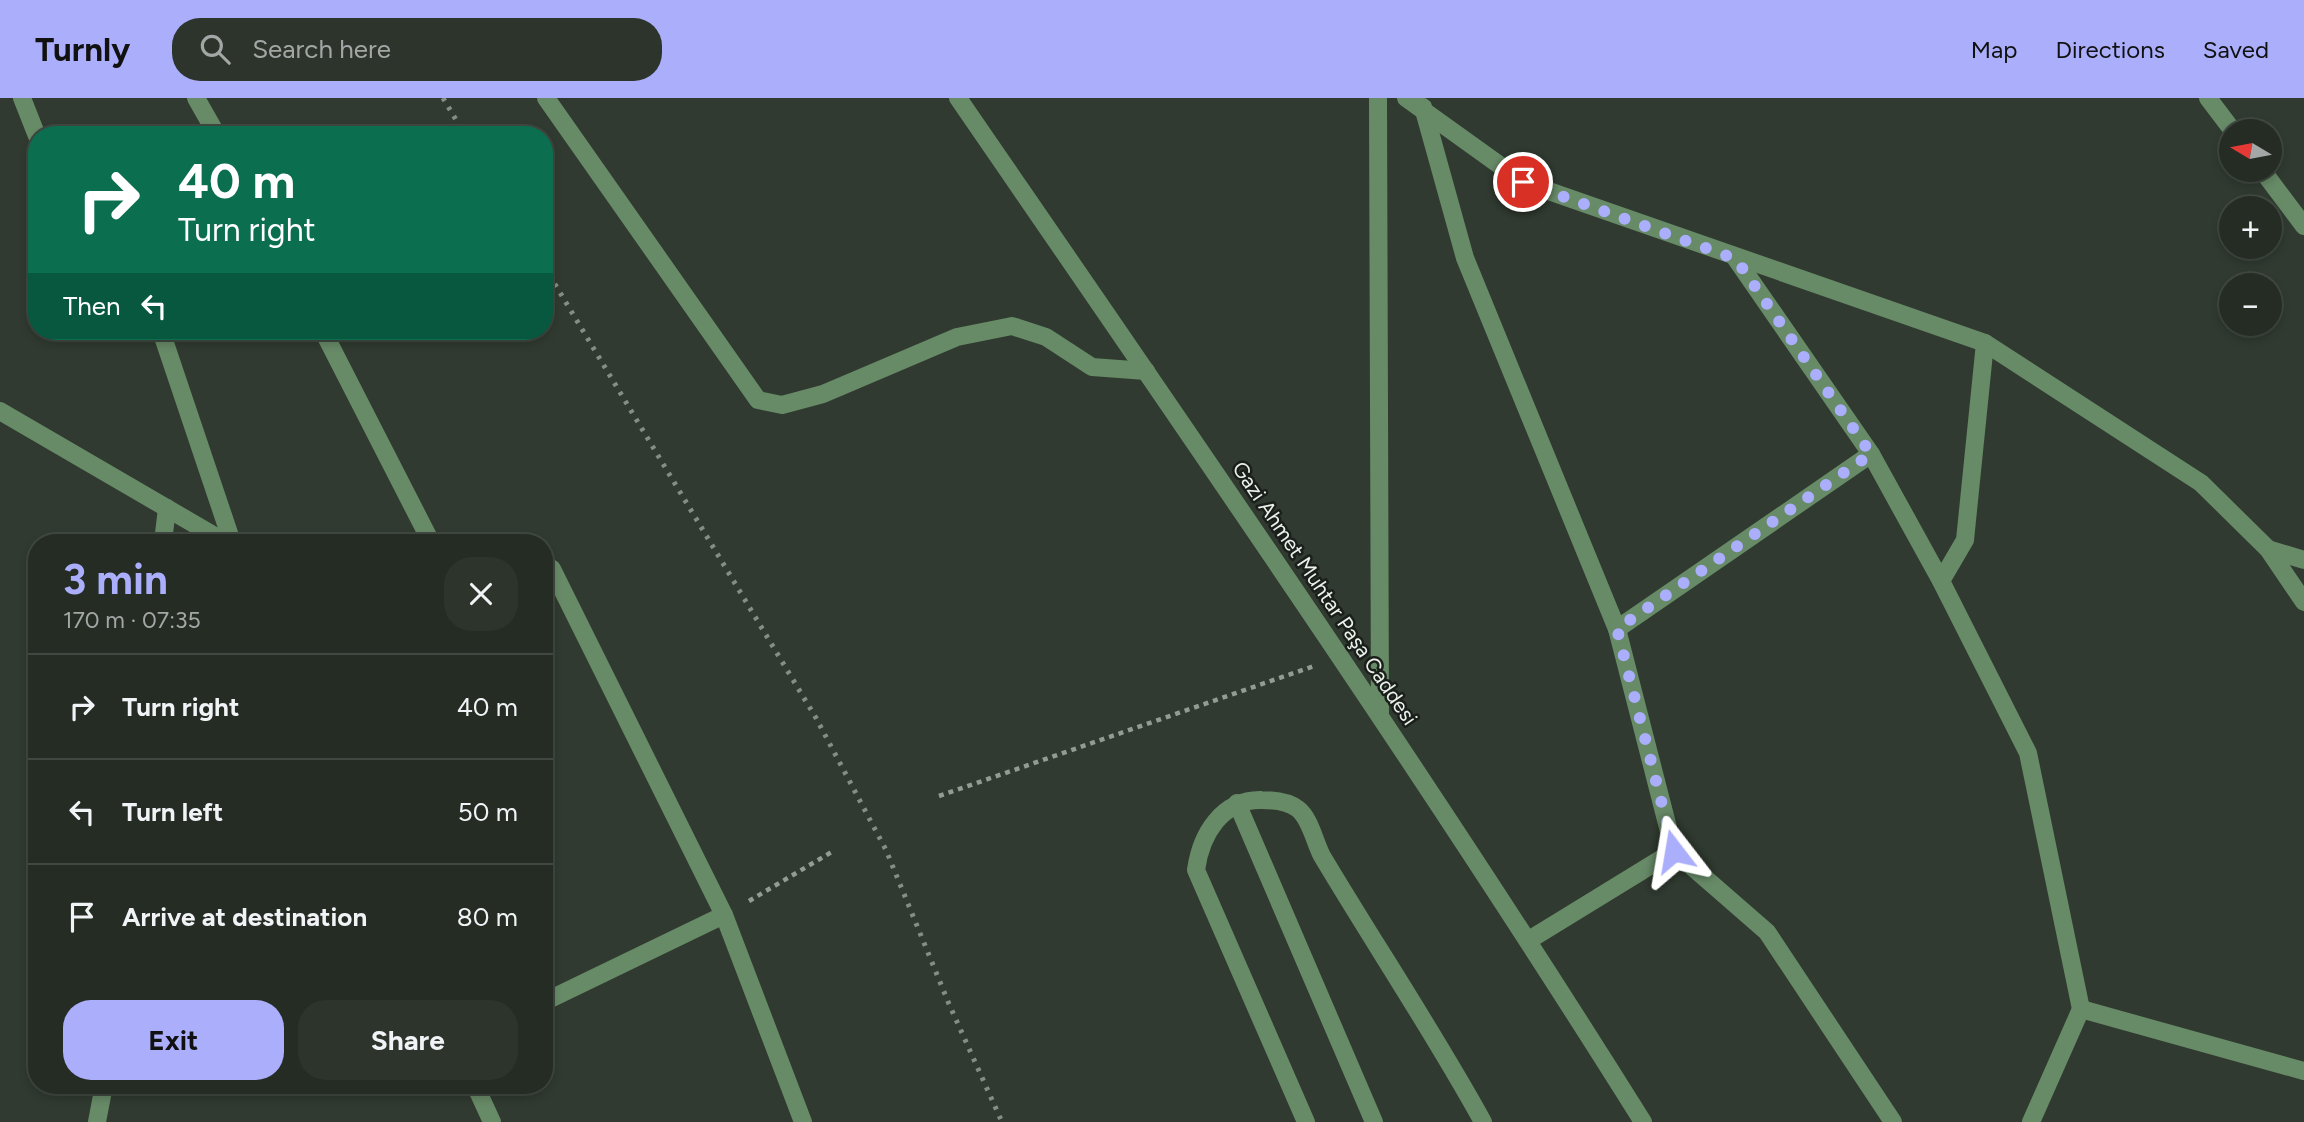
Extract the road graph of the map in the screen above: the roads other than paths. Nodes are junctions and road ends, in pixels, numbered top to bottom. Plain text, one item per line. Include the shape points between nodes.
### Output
1 (22, 98) edge
2 (196, 98) edge
3 (546, 98) edge
4 (958, 98) edge
5 (1378, 98) edge
6 (1406, 98) edge
7 (2208, 98) edge
8 (1423, 107) junction
9 (2224, 119) edge
10 (33, 126) edge
11 (211, 126) edge
12 (2271, 182) edge
13 (2304, 226) edge
14 (1736, 259) junction
15 (165, 340) edge
16 (328, 340) edge
17 (1985, 344) junction
18 (1146, 371) junction
19 (0, 411) edge
20 (1871, 454) junction
21 (167, 508) junction
22 (164, 534) edge
23 (211, 534) edge
24 (229, 534) edge
25 (427, 534) edge
26 (2268, 549) junction
27 (2304, 560) edge
28 (553, 571) edge
29 (1941, 581) junction
30 (2304, 602) edge
31 (1617, 629) junction
32 (1380, 713) junction
33 (1237, 803) junction
34 (1674, 851) junction
35 (724, 915) junction
36 (1529, 940) junction
37 (553, 998) edge
38 (2081, 1009) junction
39 (2304, 1071) edge
40 (102, 1094) edge
41 (479, 1094) edge
42 (97, 1122) edge
43 (492, 1122) edge
44 (803, 1122) edge
45 (1306, 1122) edge
46 (1374, 1122) edge
47 (1483, 1122) edge
48 (1643, 1122) edge
49 (1893, 1122) edge
50 (2031, 1122) edge

1 - 10 street
2 - 11 street
3 - 18 street via 758,400 782,405 823,394 957,337 1012,326 1046,338 1092,367
4 - 18 street, Gazi Ahmet Muhtar Paşa Caddesi
5 - 32 street
6 - 8 street
7 - 9 street
8 - 14 street via 1523,182
8 - 31 street via 1465,258
12 - 13 street
14 - 17 street
14 - 20 street
15 - 24 street
16 - 25 street
17 - 26 street via 2201,483
17 - 29 street via 1965,540
18 - 32 street, Gazi Ahmet Muhtar Paşa Caddesi
19 - 21 street
20 - 29 street
20 - 31 street
21 - 22 street
21 - 23 street
26 - 27 street
26 - 30 street
28 - 35 street
29 - 38 street via 2028,753
31 - 34 street
32 - 36 street, Gazi Ahmet Muhtar Paşa Caddesi
33 - 45 street via 1208,831 1196,870
33 - 46 street
33 - 47 street via 1271,800 1297,808 1303,815 1321,855 1432,1031
34 - 36 street
34 - 49 street via 1767,932
35 - 37 street
35 - 44 street
36 - 48 street, Gazi Ahmet Muhtar Paşa Caddesi
38 - 39 street
38 - 50 street
40 - 42 street
41 - 43 street

